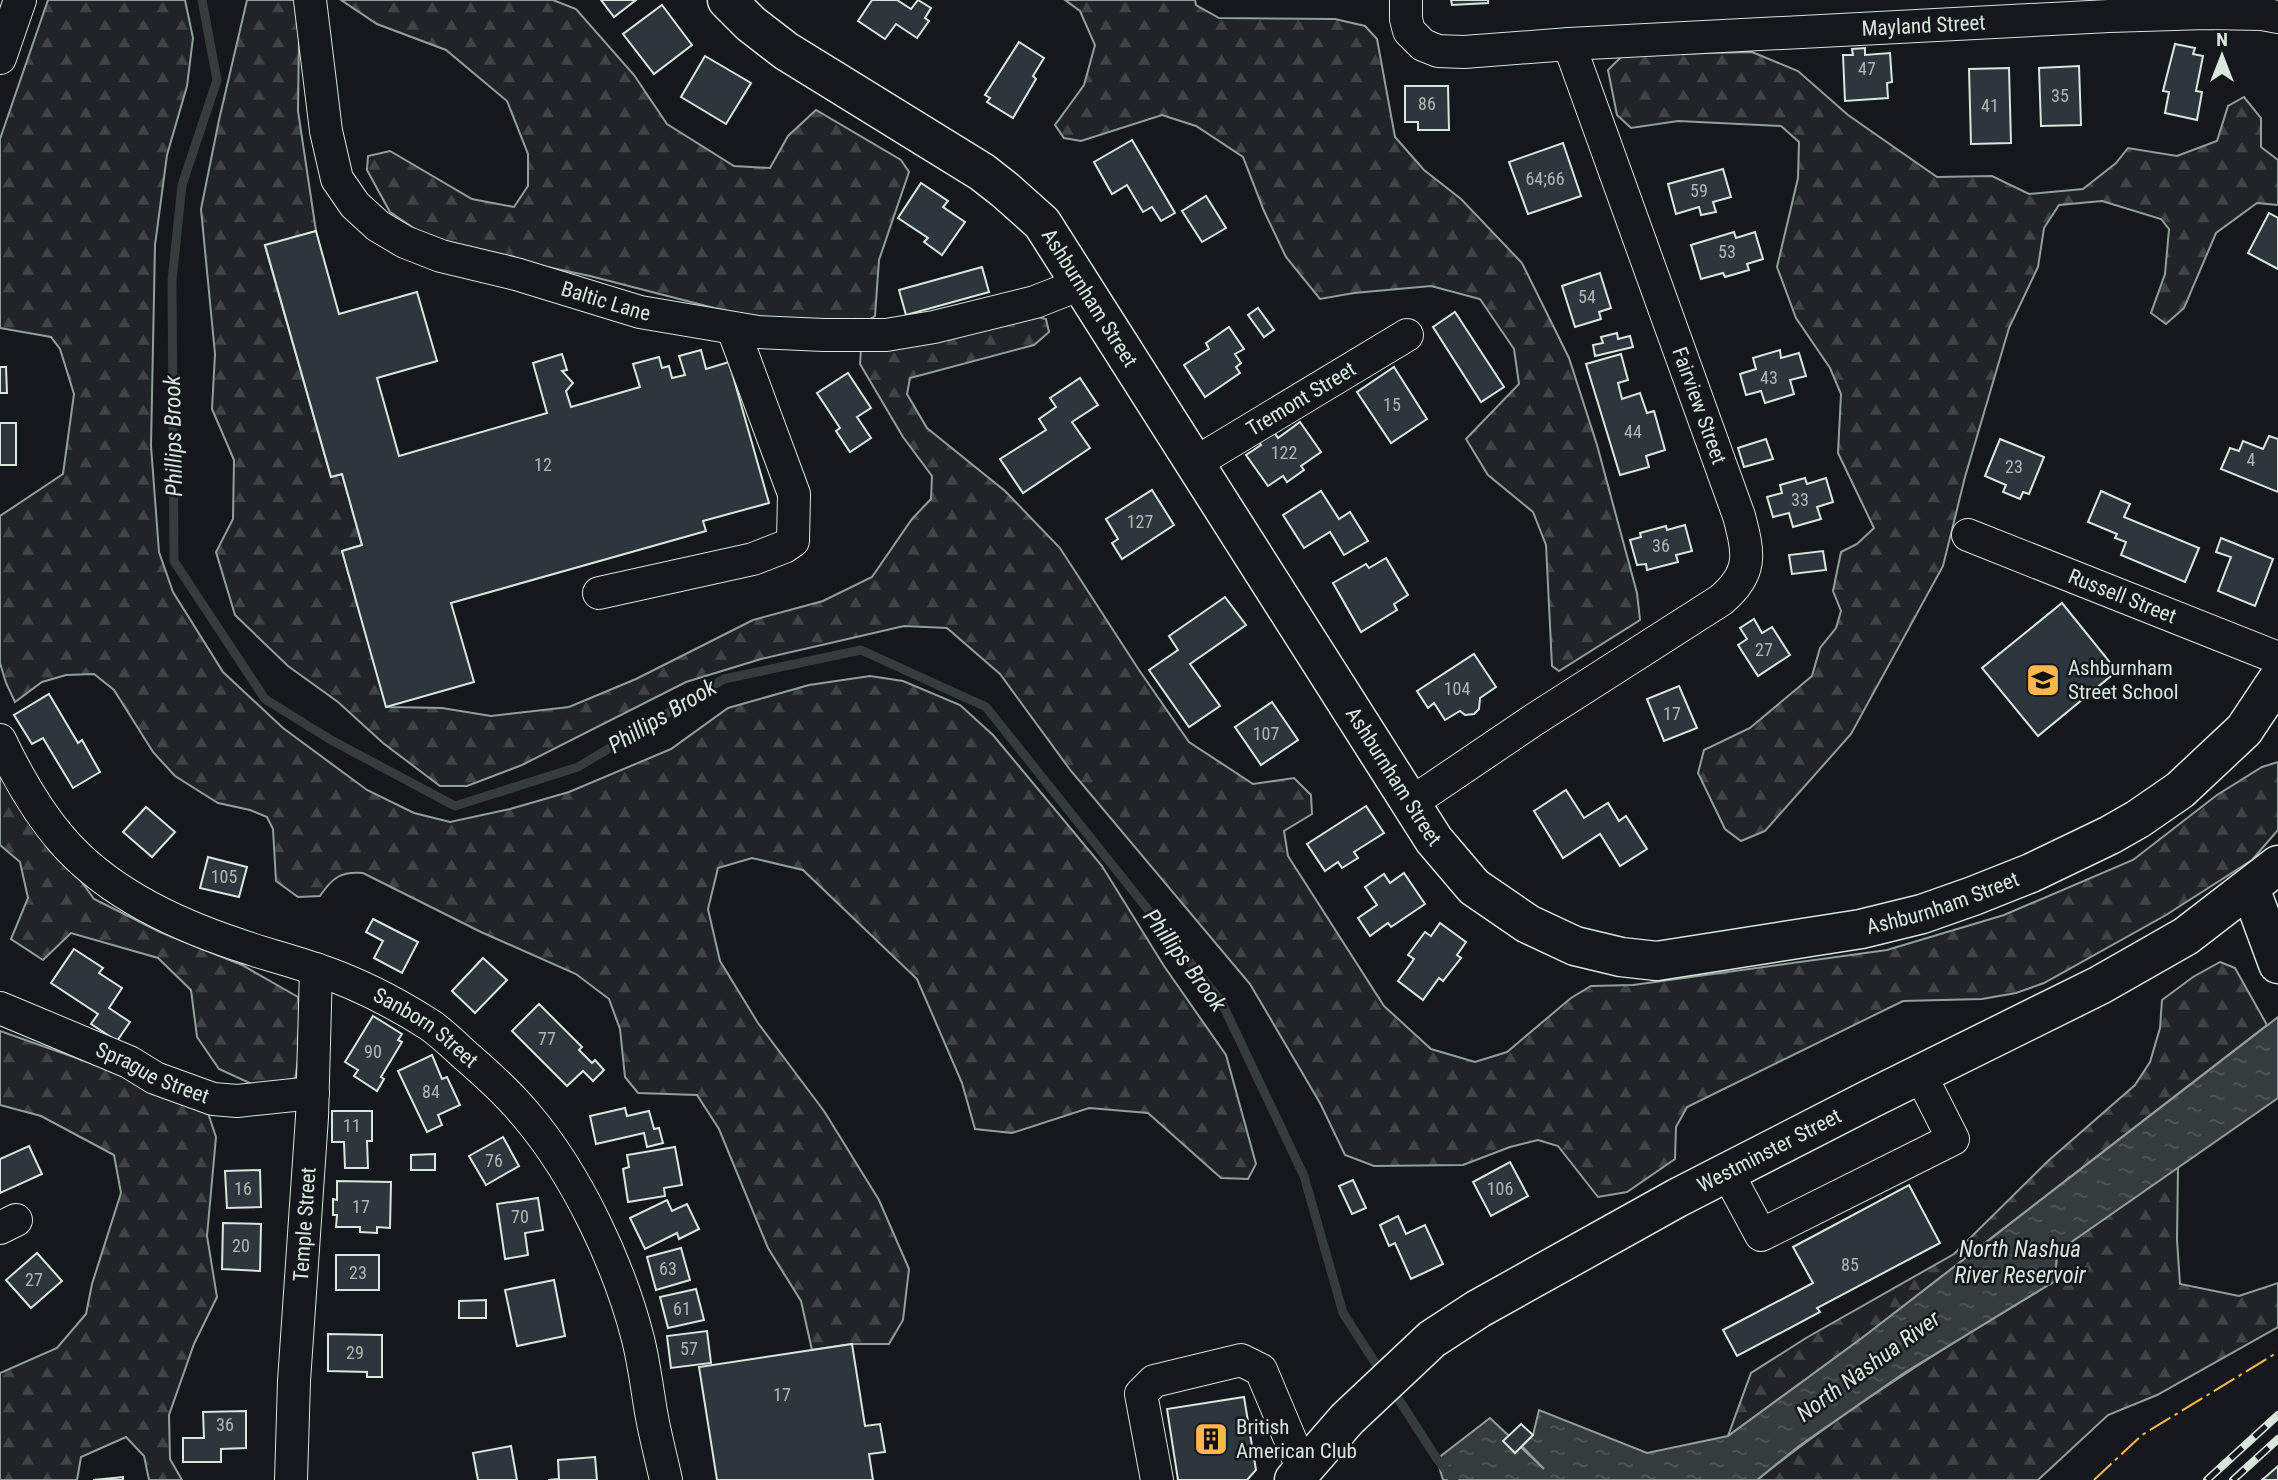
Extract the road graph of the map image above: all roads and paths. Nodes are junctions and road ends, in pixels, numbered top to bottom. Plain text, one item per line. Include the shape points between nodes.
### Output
1 (20, 0) edge
2 (310, 0) edge
3 (727, 0) edge
4 (1406, 0) edge
5 (2108, 8) edge
6 (2278, 18) edge
7 (1569, 44) junction
8 (0, 58) edge
9 (1081, 284) junction
10 (733, 329) junction
11 (1407, 335) dead end
12 (1195, 463) junction
13 (1968, 535) dead end
14 (599, 593) dead end
15 (2278, 658) edge
16 (2278, 679) edge
17 (0, 740) edge
18 (1411, 803) junction
19 (2264, 876) edge
20 (2278, 964) edge
21 (316, 969) junction
22 (0, 1008) edge
23 (1920, 1074) junction
24 (313, 1093) junction
25 (1727, 1172) junction
26 (1298, 1475) edge
27 (290, 1480) edge
28 (666, 1480) edge
29 (1157, 1480) edge

1 - 8 street
2 - 10 street, Baltic Lane via 333,168 344,192 378,226 441,256 619,306
3 - 9 main road, Ashburnham Street via 786,51 1005,190 1042,223
4 - 7 street via 1409,31 1423,45 1438,51
5 - 6 street, Mayland Street
5 - 7 street, Mayland Street
7 - 18 street, Fairview Street via 1739,516 1746,569 1721,600
9 - 10 street, Baltic Lane via 1035,302 886,335
9 - 12 main road, Ashburnham Street
10 - 14 street via 794,494 793,541 753,559
11 - 12 street, Tremont Street
12 - 18 main road, Ashburnham Street
13 - 15 street, Russell Street
16 - 18 main road, Ashburnham Street via 2244,730 2180,790 2110,835 2031,873 1922,915 1657,961 1575,946 1517,917 1474,887 1434,840
17 - 21 street, Sanborn Street via 34,804 70,848 99,874 155,910 202,932
19 - 20 main road
19 - 23 main road, Westminster Street via 2186,936 2100,985
21 - 24 street, Temple Street
21 - 28 street, Sanborn Street via 377,995 432,1026 491,1077 549,1143 624,1289
22 - 24 street, Sprague Street via 204,1096 237,1101
23 - 25 main road, Westminster Street
23 - 25 street via 1952,1139 1761,1235
24 - 27 street, Temple Street
25 - 26 main road, Westminster Street via 1523,1282 1432,1339 1347,1419
26 - 29 street via 1261,1370 1241,1360 1154,1381 1141,1394

